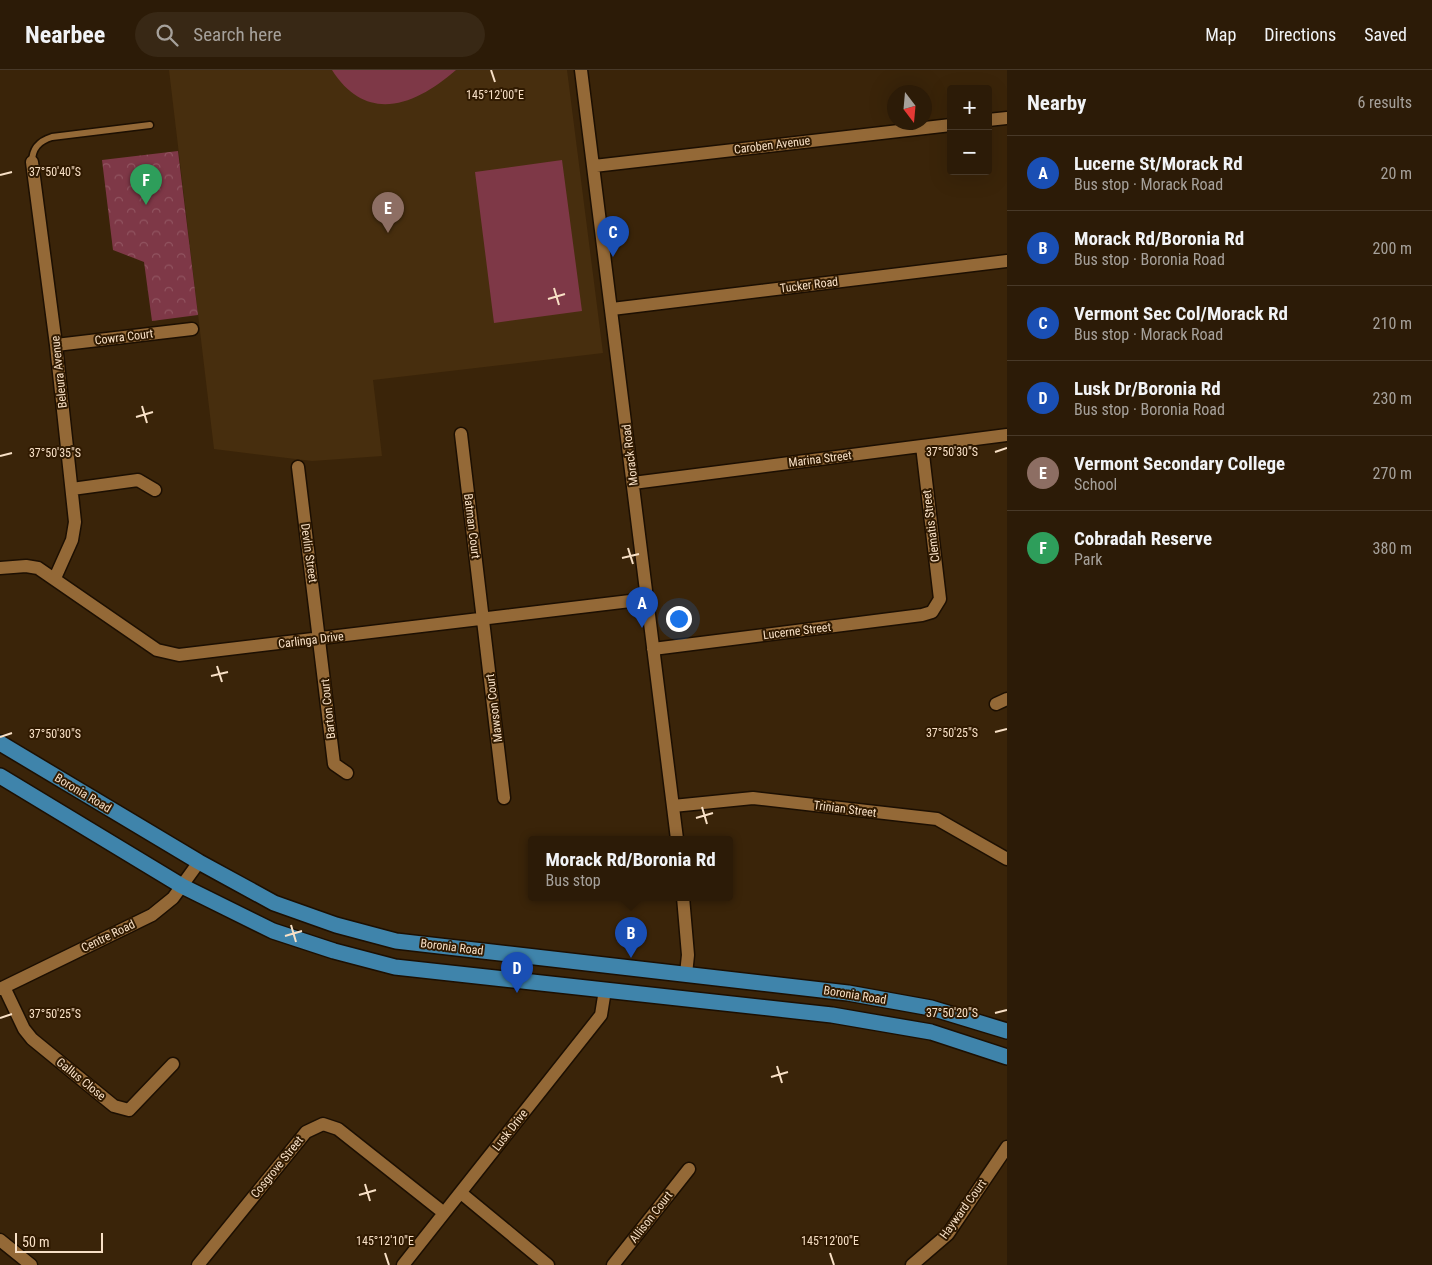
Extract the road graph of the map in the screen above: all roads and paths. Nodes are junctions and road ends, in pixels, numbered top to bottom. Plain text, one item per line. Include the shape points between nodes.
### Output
1 (581, 70) edge
2 (1007, 118) edge
3 (992, 120) edge
4 (947, 125) edge
5 (150, 126) dead end
6 (32, 162) joint
7 (594, 166) junction
8 (1007, 261) edge
9 (612, 309) junction
10 (192, 329) dead end
11 (56, 345) junction
12 (461, 434) dead end
13 (1007, 435) edge
14 (922, 446) junction
15 (298, 467) dead end
16 (633, 484) junction
17 (72, 489) junction
18 (155, 490) dead end
19 (0, 568) edge
20 (55, 578) junction
21 (647, 599) junction
22 (938, 606) joint
23 (484, 619) junction
24 (320, 638) junction
25 (653, 649) junction
26 (0, 743) edge
27 (347, 773) dead end
28 (0, 776) edge
29 (504, 798) dead end
30 (673, 806) junction
31 (677, 836) edge
32 (1007, 859) edge
33 (199, 862) junction
34 (182, 886) junction
35 (682, 901) edge
36 (607, 965) junction
37 (686, 974) junction
38 (2, 988) edge
39 (605, 990) junction
40 (682, 999) junction
41 (1007, 1031) edge
42 (1007, 1056) edge
43 (173, 1064) dead end
44 (1007, 1148) edge
45 (689, 1169) dead end
46 (460, 1193) junction
47 (444, 1213) junction
48 (0, 1240) edge
49 (31, 1265) edge
50 (198, 1265) edge
51 (403, 1265) edge
52 (548, 1265) edge
53 (613, 1265) edge
54 (912, 1265) edge

1 - 7 street, Morack Road
2 - 3 street
4 - 7 street, Caroben Avenue
5 - 6 lane via 52,137 38,143
6 - 11 street, Beleura Avenue
7 - 9 street, Morack Road
8 - 9 street, Tucker Road
9 - 16 street, Morack Road
10 - 11 street, Cowra Court
11 - 17 street, Beleura Avenue
12 - 23 street, Batman Court
13 - 14 street, Marina Street
14 - 16 street, Marina Street
14 - 22 street, Clematis Street via 940,599
15 - 24 street, Devlin Street
16 - 21 street, Morack Road
17 - 18 street via 138,480
17 - 20 street, Beleura Avenue via 75,522 72,540
19 - 20 street, Carlinga Drive via 38,568
20 - 24 street, Carlinga Drive via 157,650 179,656
21 - 23 street, Carlinga Drive
21 - 25 street, Morack Road
22 - 25 street, Lucerne Street via 922,615
23 - 24 street, Carlinga Drive
23 - 29 street, Mawson Court
24 - 27 street, Barton Court via 334,764
25 - 30 street, Morack Road
26 - 33 main road, Boronia Road
28 - 34 main road, Boronia Road
30 - 31 street, Morack Road
30 - 32 street, Trinian Street via 753,798 937,819
33 - 34 street, Centre Road
33 - 36 main road, Boronia Road via 274,903 336,925 396,941
34 - 38 street, Centre Road via 167,906 152,915
34 - 39 main road, Boronia Road via 273,931 377,962
35 - 37 street via 688,954
36 - 37 main road, Boronia Road
36 - 39 main road
37 - 40 main road
37 - 41 main road, Boronia Road via 885,999 931,1008
38 - 43 street, Gallus Close via 32,1039 114,1106 129,1110
39 - 40 main road, Boronia Road
39 - 46 street, Lusk Drive via 602,1015
40 - 42 main road, Boronia Road via 832,1015 922,1031
44 - 54 street, Hayward Court via 948,1234
45 - 53 street, Allison Court
46 - 47 street, Lusk Drive
46 - 52 street
47 - 50 street, Cosgrove Street via 338,1129 324,1124 306,1132
47 - 51 street, Lusk Drive
48 - 49 street

